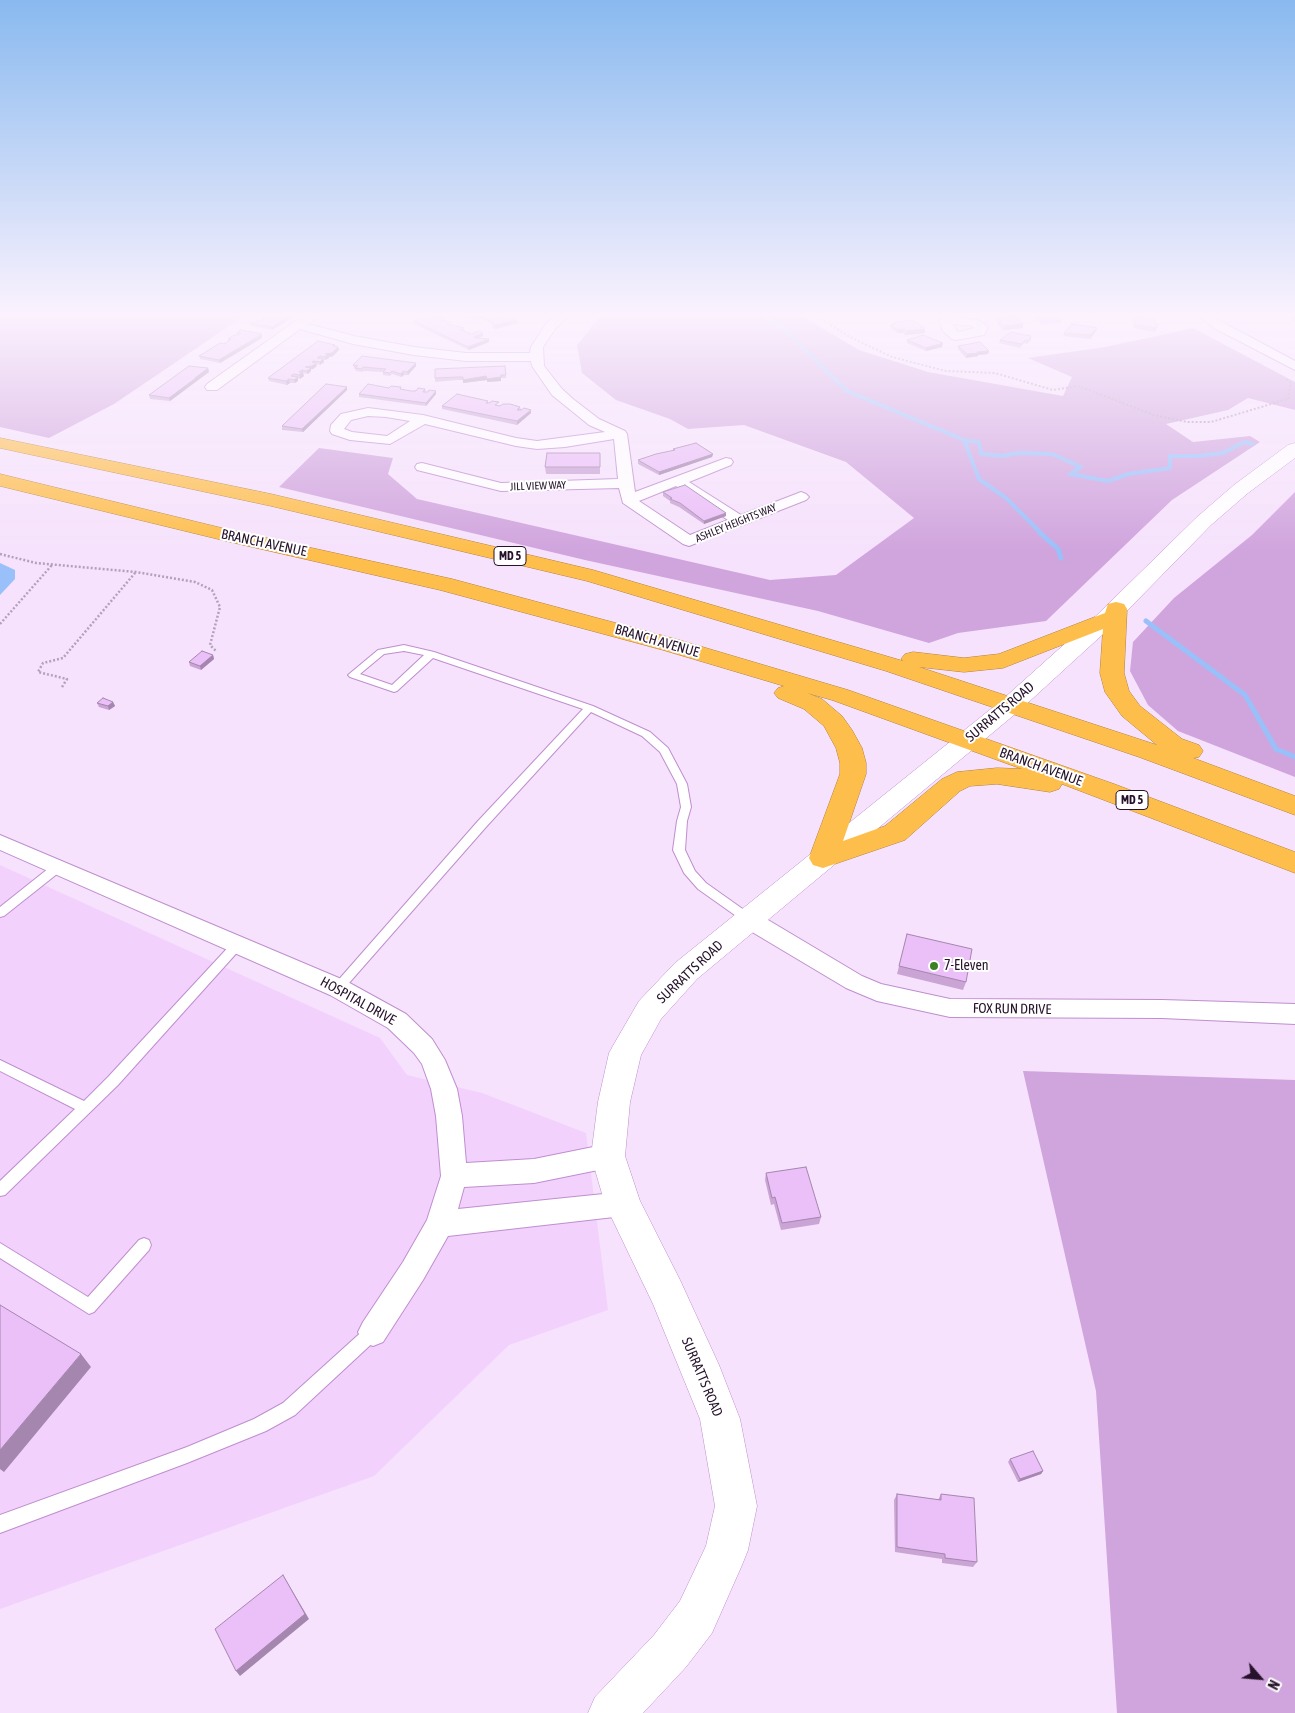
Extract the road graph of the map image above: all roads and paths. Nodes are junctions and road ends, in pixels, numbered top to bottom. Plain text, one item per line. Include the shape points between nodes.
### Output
1 (557, 392) edge
2 (1094, 392) edge
3 (1289, 392) edge
4 (424, 419) junction
5 (620, 434) junction
6 (0, 443) edge
7 (1295, 449) edge
8 (726, 462) dead end
9 (422, 467) dead end
10 (0, 480) edge
11 (678, 481) junction
12 (626, 483) junction
13 (801, 497) dead end
14 (628, 500) junction
15 (740, 521) junction
16 (0, 554) edge
17 (52, 564) junction
18 (136, 572) junction
19 (1111, 614) junction
20 (0, 624) edge
21 (819, 643) junction
22 (671, 645) junction
23 (216, 651) dead end
24 (431, 654) junction
25 (62, 687) dead end
26 (1011, 705) junction
27 (590, 708) junction
28 (967, 740) junction
29 (1295, 788) edge
30 (1295, 806) edge
31 (1194, 824) junction
32 (0, 842) edge
33 (824, 858) junction
34 (1295, 863) edge
35 (58, 867) junction
36 (0, 912) edge
37 (750, 920) junction
38 (238, 944) junction
39 (338, 988) junction
40 (1295, 1014) edge
41 (0, 1065) edge
42 (85, 1108) junction
43 (608, 1156) junction
44 (454, 1176) junction
45 (0, 1190) edge
46 (623, 1204) junction
47 (440, 1224) junction
48 (144, 1245) dead end
49 (0, 1250) edge
50 (373, 1332) joint
51 (0, 1524) edge
52 (611, 1713) edge

1 - 5 street via 594,422
2 - 3 path via 1154,415 1187,422 1211,422 1288,400
4 - 4 street via 362,413 346,417 337,429 339,433 350,436 390,440
4 - 5 street via 537,445
5 - 12 street
6 - 21 highway, MD 5 via 484,549 594,576
7 - 19 street, SURRATTS ROAD via 1204,521
8 - 11 street
9 - 12 street, JILL VIEW WAY via 501,487
10 - 22 highway, BRANCH AVENUE / MD 5 via 444,584
11 - 14 street
11 - 15 street
12 - 14 street
13 - 15 street, ASHLEY HEIGHTS WAY
14 - 15 street, ASHLEY HEIGHTS WAY via 689,541
16 - 17 path via 36,564
17 - 18 path
17 - 20 path
18 - 23 path via 195,582 212,590 220,607 210,645
18 - 25 path via 63,658 43,663 38,672 67,679
19 - 21 highway via 1015,658 986,664 941,664
19 - 26 street, SURRATTS ROAD
19 - 29 highway via 1112,672 1117,692 1130,711 1173,745
21 - 26 highway, MD 5
22 - 28 highway, BRANCH AVENUE / MD 5 via 840,695
22 - 33 highway via 683,660 813,704 840,730 849,748 853,774
24 - 24 lane via 404,648 381,652 353,675 394,689
24 - 27 lane
26 - 28 street, SURRATTS ROAD
26 - 30 highway, MD 5 via 1148,751
27 - 37 lane via 646,734 664,750 685,796 679,850 682,858 702,886
27 - 39 lane via 482,824
28 - 31 highway, BRANCH AVENUE / MD 5
28 - 33 street, SURRATTS ROAD
31 - 33 highway via 1046,782 980,776 951,784 895,833
31 - 34 highway, BRANCH AVENUE / MD 5
32 - 35 street, HOSPITAL DRIVE
33 - 37 street, SURRATTS ROAD
35 - 36 lane
35 - 38 street, HOSPITAL DRIVE
37 - 40 street, FOX RUN DRIVE via 854,982 877,992 950,1008 1162,1009
37 - 43 street, SURRATTS ROAD via 686,971 650,1010 625,1053
38 - 39 street, HOSPITAL DRIVE
38 - 42 lane
39 - 44 street, HOSPITAL DRIVE via 397,1022 433,1060 444,1089 449,1116
41 - 42 lane
42 - 45 lane
43 - 44 street via 534,1171
43 - 46 street, SURRATTS ROAD
44 - 47 street, HOSPITAL DRIVE
46 - 47 street
46 - 52 street, SURRATTS ROAD via 667,1293 720,1419 736,1506 727,1550 696,1617 670,1651
47 - 50 street, HOSPITAL DRIVE
48 - 49 lane via 89,1307
50 - 51 lane via 289,1409 260,1425

